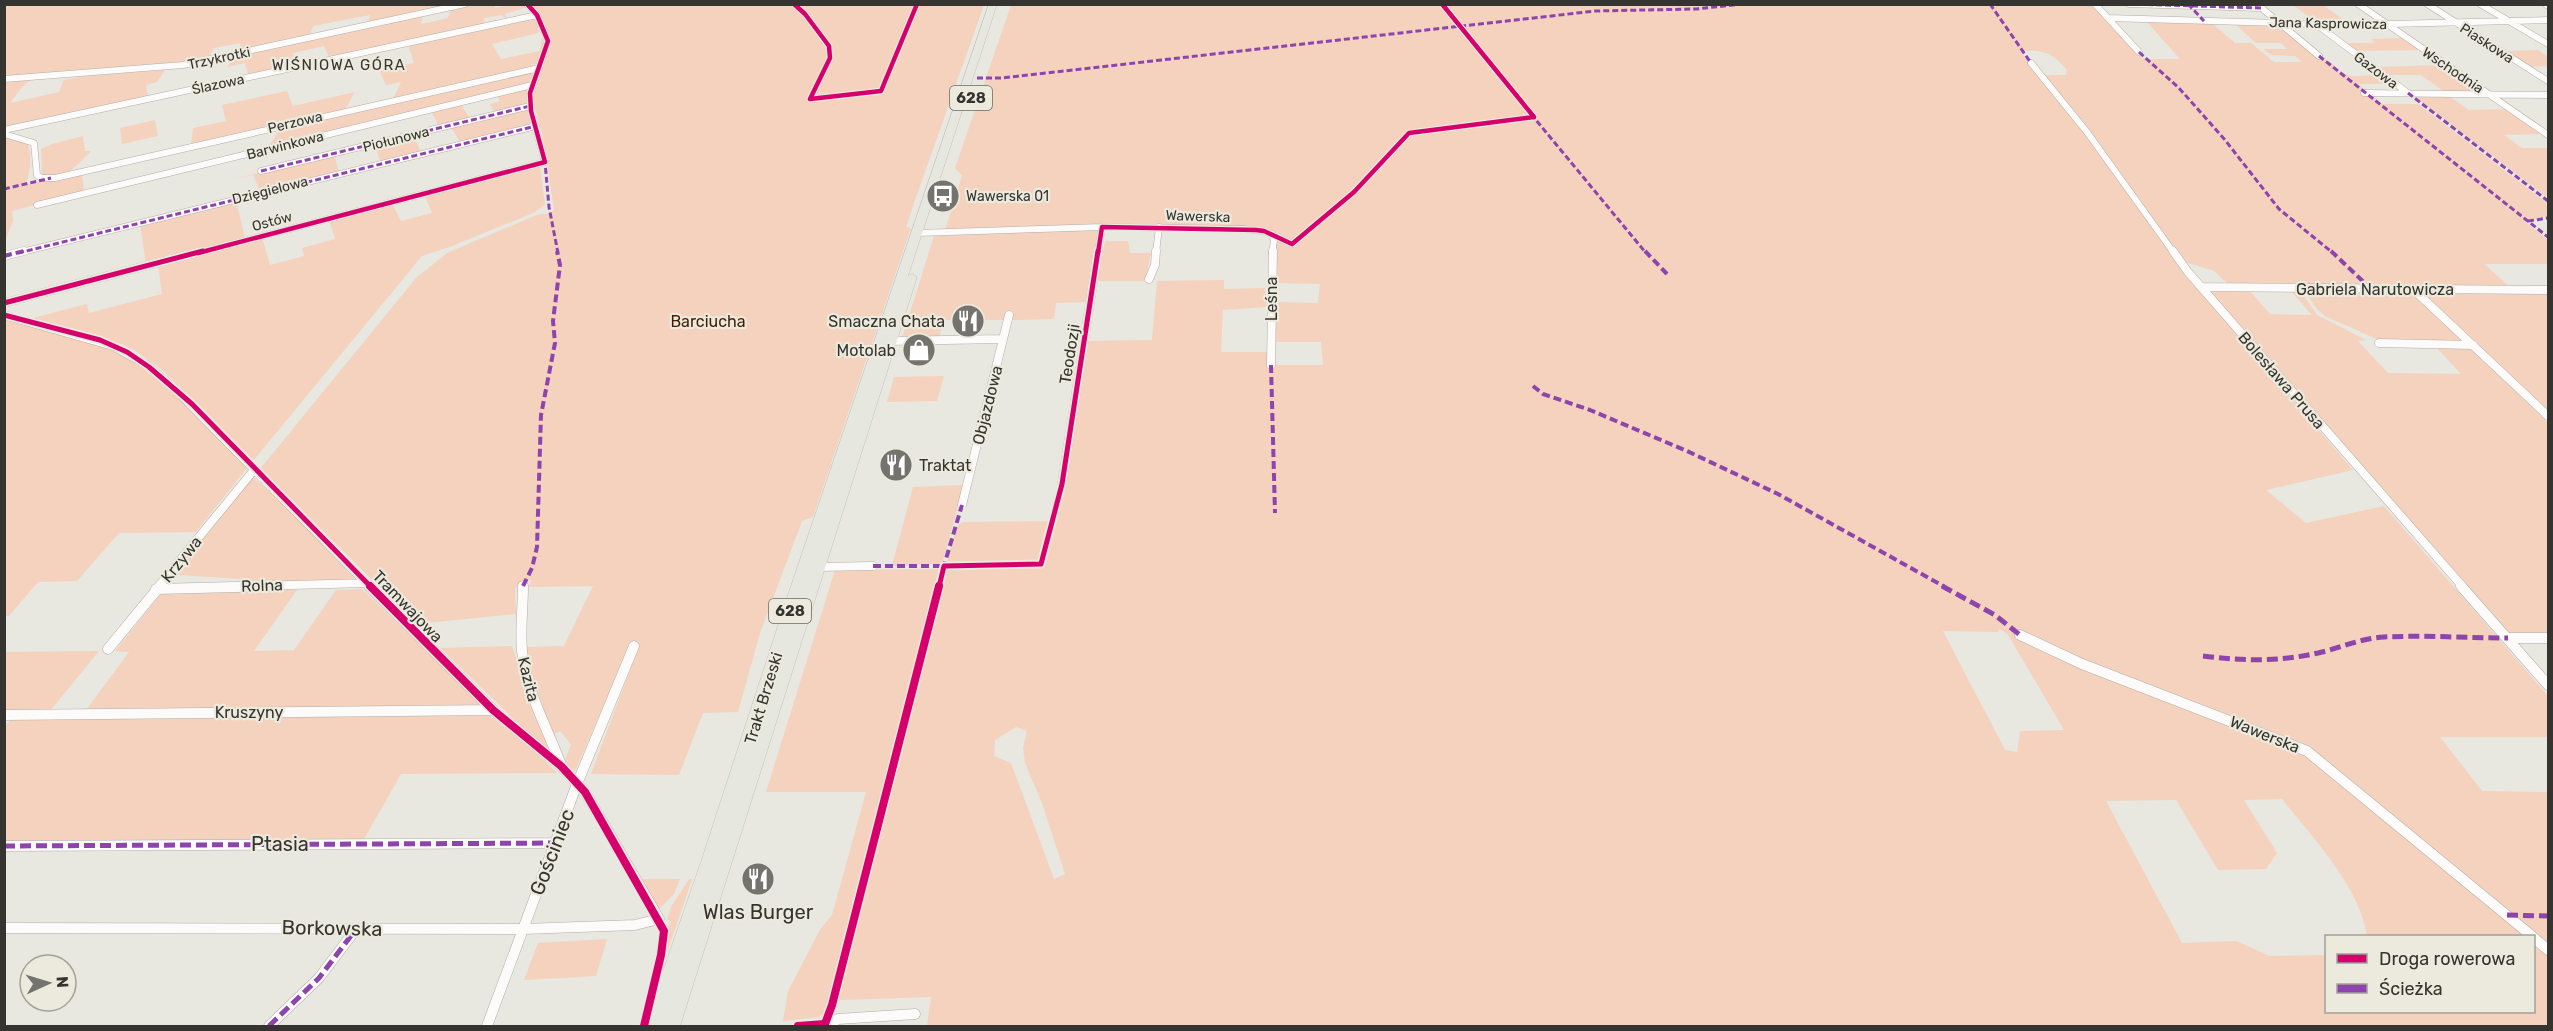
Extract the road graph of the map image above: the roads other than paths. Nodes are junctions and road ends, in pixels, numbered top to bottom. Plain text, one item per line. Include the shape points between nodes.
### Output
1 (465, 4) edge
2 (527, 4) edge
3 (993, 4) edge
4 (1001, 4) edge
5 (2095, 4) edge
6 (2129, 4) edge
7 (2358, 4) edge
8 (2427, 4) edge
9 (2480, 4) edge
10 (2189, 5) edge
11 (2260, 6) edge
12 (537, 15) junction
13 (2108, 18) junction
14 (2548, 20) edge
15 (2204, 21) junction
16 (2511, 22) junction
17 (2280, 23) junction
18 (2316, 24) junction
19 (2387, 24) junction
20 (2457, 24) junction
21 (2548, 44) edge
22 (2139, 52) dead end
23 (2319, 56) dead end
24 (2031, 63) dead end
25 (540, 68) junction
26 (4, 79) edge
27 (2548, 81) edge
28 (532, 85) junction
29 (2364, 93) dead end
30 (2408, 93) junction
31 (2489, 94) junction
32 (2548, 94) edge
33 (530, 106) junction
34 (536, 126) junction
35 (4, 132) edge
36 (2548, 135) edge
37 (261, 171) dead end
38 (37, 205) dead end
39 (1102, 227) junction
40 (1159, 227) junction
41 (922, 232) junction
42 (1272, 234) junction
43 (1292, 243) dead end
44 (4, 256) edge
45 (1149, 279) dead end
46 (2202, 287) junction
47 (2414, 290) junction
48 (2548, 290) edge
49 (4, 303) edge
50 (4, 315) edge
51 (1009, 315) dead end
52 (1003, 339) junction
53 (886, 341) junction
54 (2379, 343) dead end
55 (2474, 345) junction
56 (1271, 365) dead end
57 (2548, 416) edge
58 (254, 470) junction
59 (1062, 484) dead end
60 (962, 505) dead end
61 (873, 566) dead end
62 (818, 567) junction
63 (367, 583) junction
64 (523, 586) dead end
65 (156, 589) junction
66 (2020, 635) dead end
67 (2508, 638) junction
68 (2548, 638) edge
69 (634, 646) dead end
70 (108, 649) dead end
71 (2548, 685) edge
72 (493, 710) junction
73 (4, 715) edge
74 (561, 766) junction
75 (577, 784) junction
76 (556, 843) junction
77 (4, 846) edge
78 (659, 919) joint
79 (4, 928) edge
80 (356, 929) junction
81 (523, 929) junction
82 (2531, 935) edge
83 (2535, 939) edge
84 (2548, 950) edge
85 (915, 1014) dead end
86 (269, 1026) edge
87 (487, 1026) edge
88 (653, 1026) edge
89 (671, 1026) edge
90 (825, 1026) edge

1 - 26 street, Trzykrotki via 183,65
2 - 12 street
3 - 41 main road, 628
4 - 41 main road, 628
5 - 13 street
6 - 10 street
7 - 19 street, Wschodnia
8 - 20 street, Piaskowa
9 - 16 street
10 - 11 street
10 - 15 street
11 - 17 street
12 - 25 street via 548,41
12 - 35 street, Ślazowa
13 - 15 street, Jana Kasprowicza
13 - 22 street
14 - 16 street, Jana Kasprowicza
15 - 17 street, Jana Kasprowicza
16 - 20 street, Jana Kasprowicza
16 - 21 street
17 - 18 street, Jana Kasprowicza
17 - 23 street
18 - 19 street, Jana Kasprowicza
18 - 30 street, Gazowa
19 - 20 street, Jana Kasprowicza
19 - 31 street, Wschodnia
20 - 27 street, Piaskowa
24 - 46 street, Bolesława Prusa
25 - 28 street
25 - 35 street, Perzowa via 51,178 37,175 34,143
28 - 33 street
28 - 38 street, Barwinkowa
29 - 30 street
30 - 31 street
31 - 32 street
31 - 36 street, Wschodnia
33 - 34 street
33 - 37 street, Piołunowa
34 - 44 street, Dzięgielowa
34 - 49 street, Ostów via 545,162
39 - 40 street, Wawerska
39 - 41 street, Wawerska
39 - 59 street, Teodozji
40 - 42 street, Wawerska via 1256,230
40 - 45 street via 1155,265
41 - 53 main road, Trakt Brzeski / 628
42 - 43 street, Wawerska
42 - 56 street, Leśna
46 - 47 street, Gabriela Narutowicza
46 - 67 street, Bolesława Prusa
47 - 48 street, Gabriela Narutowicza
47 - 55 street
50 - 58 street, Tramwajowa via 103,342 147,365
51 - 52 street, Objazdowa
52 - 53 street, Objazdowa
52 - 60 street, Objazdowa
53 - 62 main road, Trakt Brzeski / 628
53 - 88 main road, Trakt Brzeski / 628 via 793,602
54 - 55 street
55 - 57 street
58 - 63 street, Tramwajowa
58 - 65 street, Krzywa
61 - 62 street
62 - 89 main road, Trakt Brzeski / 628
63 - 65 street, Rolna
63 - 72 street, Tramwajowa
64 - 74 street, Kazita via 522,650 527,676
65 - 70 street, Krzywa
66 - 82 street, Wawerska via 2082,664 2307,751
67 - 68 street
67 - 71 street, Bolesława Prusa
69 - 75 street, Gościniec
72 - 73 street, Kruszyny
72 - 74 street, Tramwajowa
74 - 75 street, Tramwajowa
75 - 76 street, Gościniec
75 - 78 street, Tramwajowa
76 - 77 street, Ptasia
76 - 81 street, Gościniec
78 - 81 street, Borkowska via 635,926
79 - 80 street, Borkowska
80 - 81 street, Borkowska
80 - 86 street via 319,978
81 - 87 street, Gościniec
83 - 84 street, Wawerska
85 - 90 street via 838,1019

